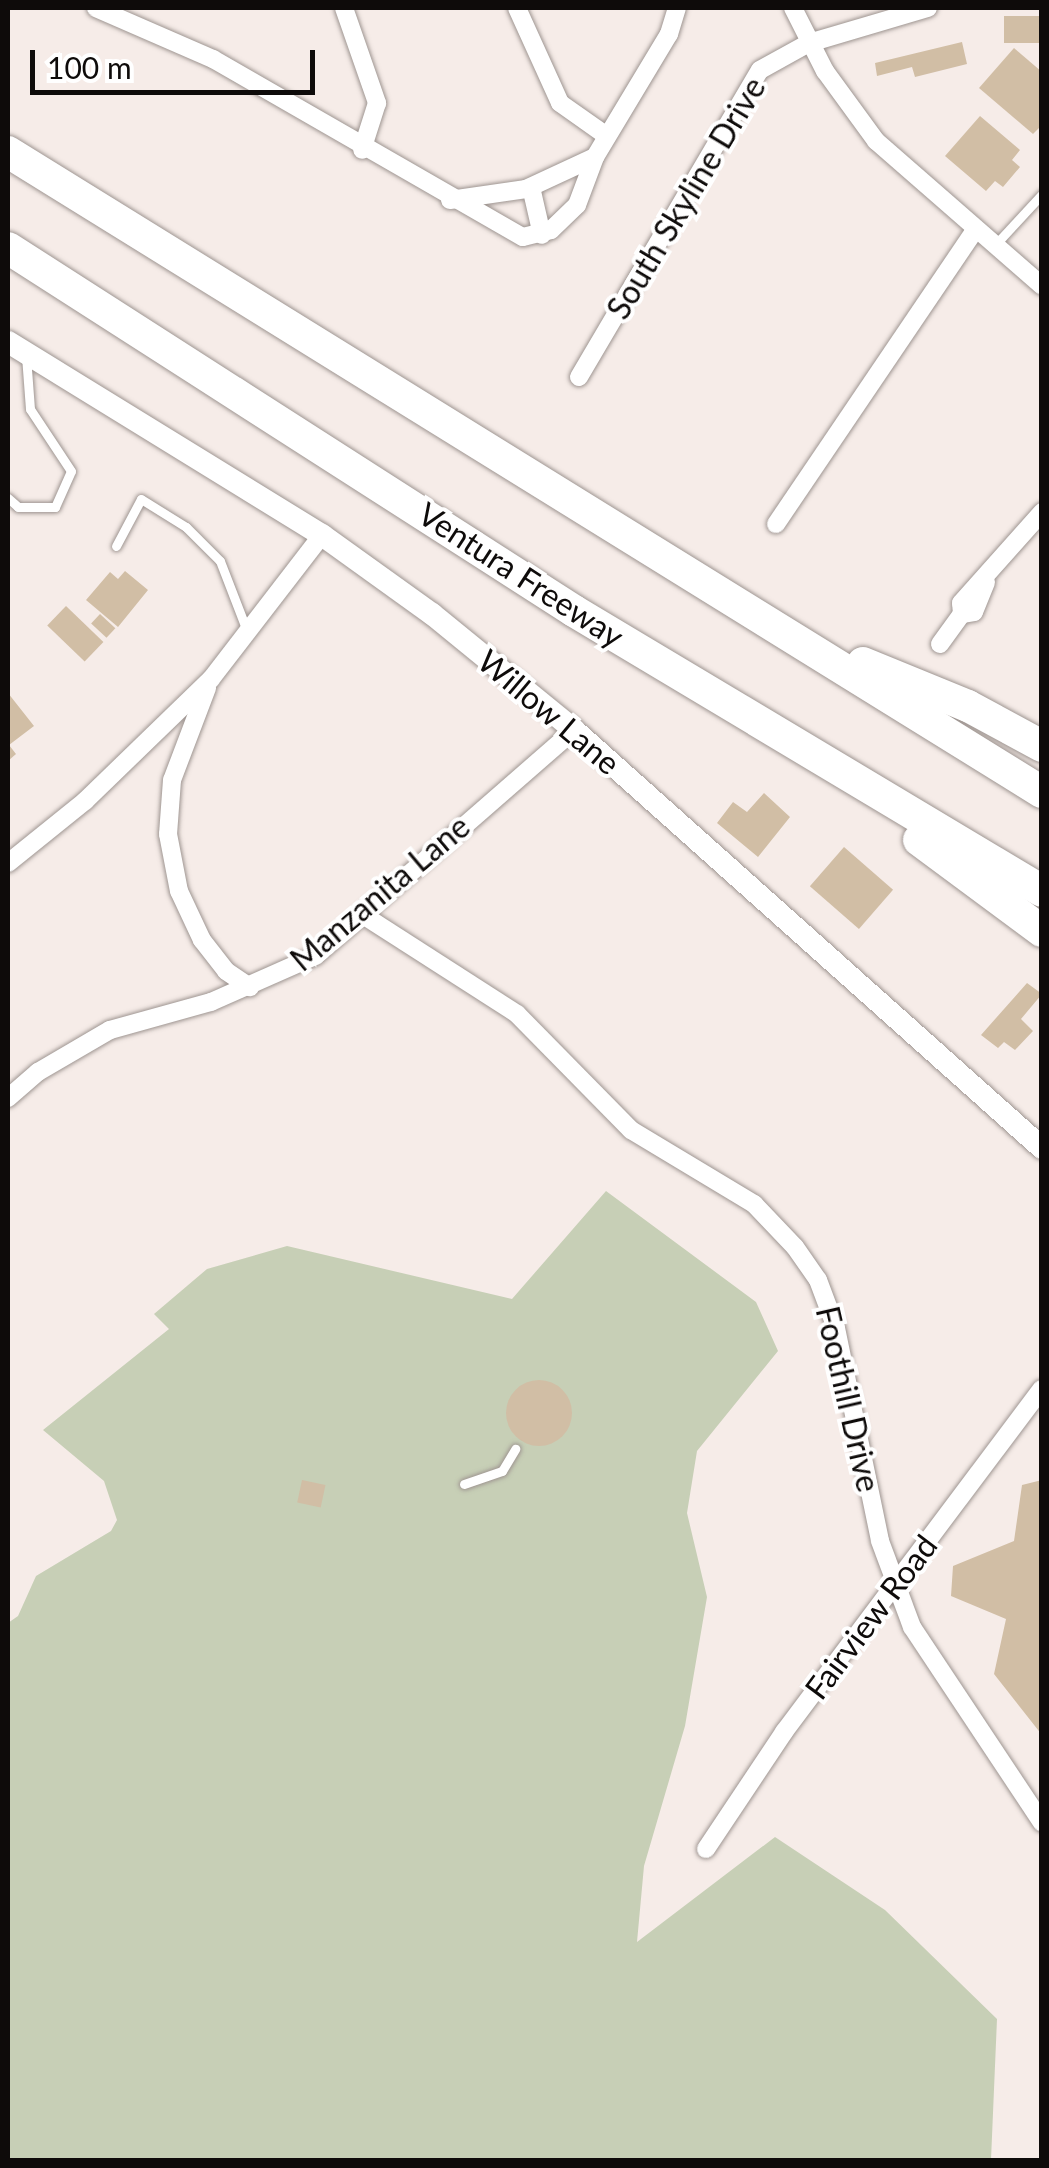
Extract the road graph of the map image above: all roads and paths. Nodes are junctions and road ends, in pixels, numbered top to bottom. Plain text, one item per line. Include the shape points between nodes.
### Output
1 (96, 8) edge
2 (344, 8) edge
3 (517, 8) edge
4 (677, 8) edge
5 (793, 8) edge
6 (928, 8) edge
7 (809, 43) junction
8 (606, 136) junction
9 (362, 150) junction
10 (8, 152) edge
11 (594, 157) junction
12 (531, 188) junction
13 (1042, 194) edge
14 (450, 200) junction
15 (974, 232) junction
16 (542, 235) junction
17 (994, 246) junction
18 (8, 248) edge
19 (1042, 286) edge
20 (17, 348) edge
21 (579, 377) dead end
22 (8, 498) edge
23 (1042, 512) edge
24 (776, 524) dead end
25 (322, 535) junction
26 (116, 546) dead end
27 (574, 611) junction
28 (771, 625) junction
29 (247, 631) junction
30 (940, 644) dead end
31 (210, 678) junction
32 (574, 730) junction
33 (1042, 746) edge
34 (1042, 792) edge
35 (8, 863) edge
36 (1042, 891) edge
37 (363, 915) junction
38 (1042, 931) edge
39 (250, 987) junction
40 (8, 1098) edge
41 (1042, 1148) edge
42 (1042, 1389) edge
43 (515, 1450) dead end
44 (464, 1484) dead end
45 (895, 1586) junction
46 (1042, 1823) edge
47 (706, 1849) dead end

1 - 9 street via 213,59
2 - 9 street via 377,103
3 - 8 street via 560,103
4 - 8 street via 669,34
5 - 7 street
6 - 7 street, South Skyline Drive
7 - 15 street via 876,141
7 - 21 street, South Skyline Drive via 760,70
8 - 11 street
9 - 14 street
10 - 28 highway
11 - 12 street
11 - 16 street via 578,205
12 - 14 street via 488,200
12 - 16 street
13 - 17 lane
14 - 16 street via 508,234
15 - 17 street
15 - 24 street
17 - 19 street
18 - 27 highway, Ventura Freeway
20 - 22 lane via 30,409 71,471 55,507 18,507
20 - 25 street, Willow Lane
23 - 30 street via 961,603 962,614
25 - 29 street
25 - 32 street, Willow Lane
26 - 29 lane via 141,499 186,526 220,561
27 - 36 highway, Ventura Freeway
27 - 38 highway via 624,655 929,846
28 - 33 highway via 968,706
28 - 34 highway
29 - 31 street
31 - 35 street via 85,801
31 - 39 street via 172,780 168,834 196,930 226,970
32 - 37 street, Manzanita Lane
32 - 41 street, Willow Lane
37 - 39 street, Manzanita Lane via 315,956
37 - 45 street, Foothill Drive via 518,1014 632,1130 754,1204 795,1247 818,1280 836,1328
39 - 40 street, Manzanita Lane via 110,1030 52,1062
42 - 45 street, Fairview Road
43 - 44 lane via 502,1470
45 - 46 street, Foothill Drive via 935,1666
45 - 47 street, Fairview Road

